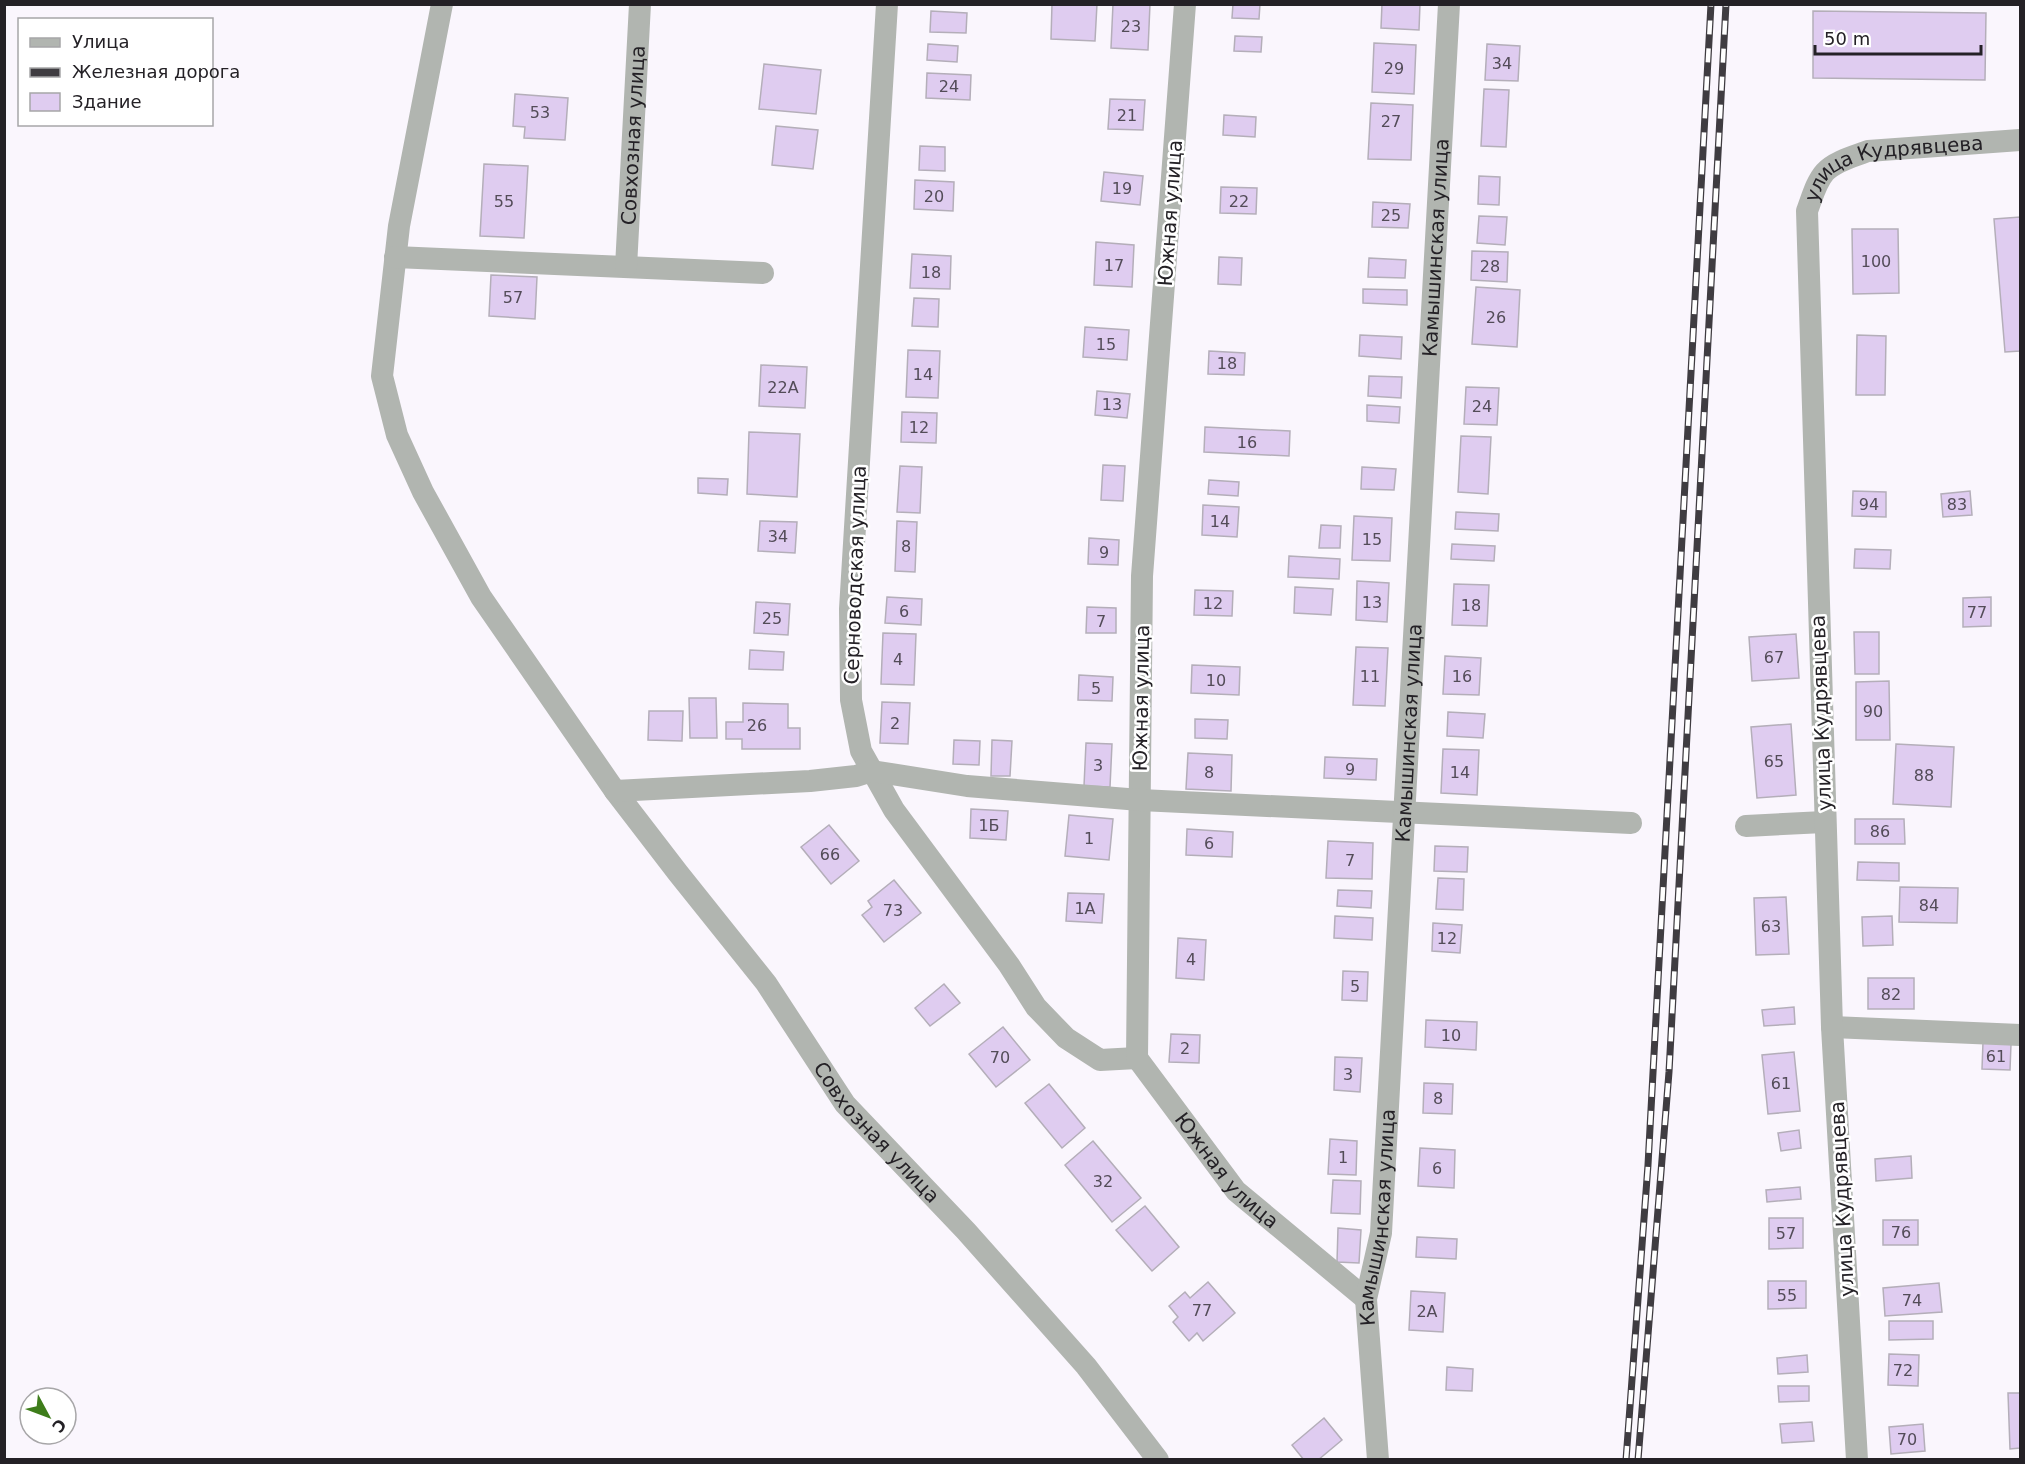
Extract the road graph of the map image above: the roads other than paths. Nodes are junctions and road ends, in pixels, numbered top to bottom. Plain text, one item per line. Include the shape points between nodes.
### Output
1 (442, 4) edge
2 (640, 4) edge
3 (887, 4) edge
4 (1185, 4) edge
5 (1449, 4) edge
6 (2020, 140) edge
7 (395, 257) junction
8 (626, 267) junction
9 (763, 273) dead end
10 (872, 771) junction
11 (615, 791) junction
12 (1140, 800) junction
13 (1403, 813) junction
14 (1824, 822) junction
15 (1632, 823) dead end
16 (1746, 826) dead end
17 (1832, 1027) junction
18 (2020, 1035) edge
19 (1137, 1058) junction
20 (1366, 1299) junction
21 (1158, 1460) edge
22 (1378, 1460) edge
23 (1857, 1460) edge

1 - 7 street, Совхозная улица
2 - 8 street, Совхозная улица
3 - 10 street, Серноводская улица via 850,609 851,700 861,752
4 - 12 street, Южная улица via 1142,576
5 - 13 street, Камышинская улица
6 - 14 street, улица Кудрявцева via 1869,151 1826,171 1807,211
7 - 8 street
7 - 11 street, Совхозная улица via 382,376 397,435 423,492 482,597
8 - 9 street
10 - 11 street via 810,781
10 - 12 street via 968,786
10 - 19 street, Серноводская улица via 894,810 1036,1007 1066,1038 1100,1060
11 - 21 street, Совхозная улица via 766,983 844,1104 966,1231 1086,1366
12 - 13 street
12 - 19 street, Южная улица
13 - 15 street
13 - 20 street, Камышинская улица via 1381,1233
14 - 16 street
14 - 17 street, улица Кудрявцева
17 - 18 street
17 - 23 street, улица Кудрявцева
19 - 20 street, Южная улица via 1236,1191
20 - 22 street, Камышинская улица

